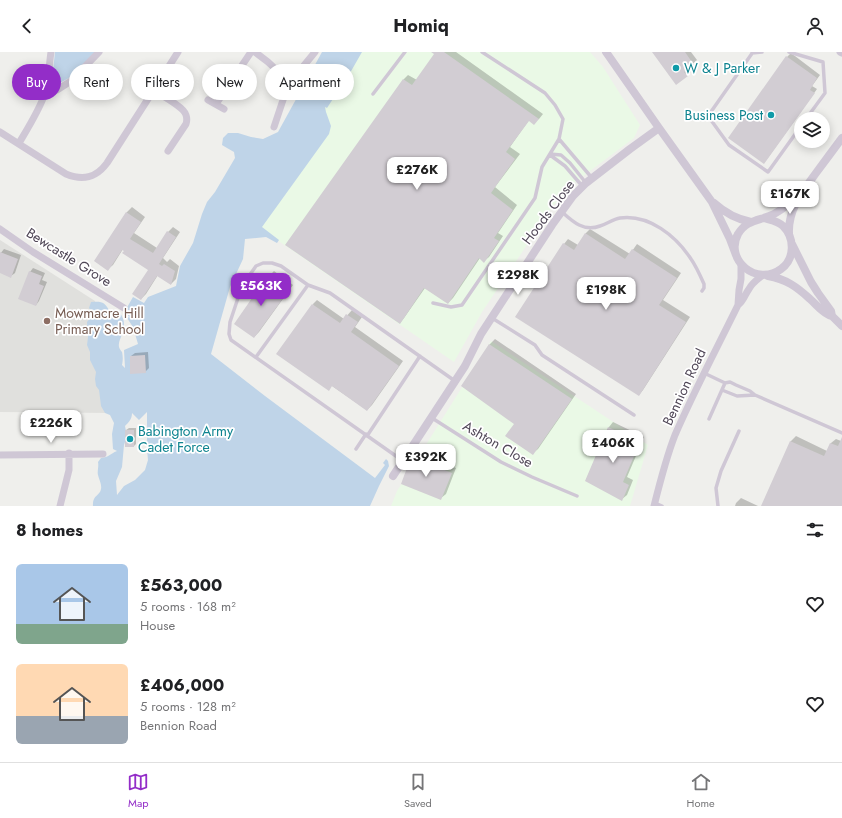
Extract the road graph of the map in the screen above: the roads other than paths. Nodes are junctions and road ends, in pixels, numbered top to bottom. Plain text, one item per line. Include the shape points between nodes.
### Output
1 (51, 52) edge
2 (99, 52) edge
3 (178, 52) edge
4 (251, 52) edge
5 (255, 52) edge
6 (315, 52) edge
7 (405, 52) edge
8 (482, 52) edge
9 (606, 52) edge
10 (752, 52) edge
11 (762, 52) edge
12 (789, 52) edge
13 (49, 64) edge
14 (170, 64) edge
15 (270, 64) edge
16 (305, 64) edge
17 (61, 87) edge
18 (373, 94) dead end
19 (42, 100) edge
20 (147, 100) edge
21 (169, 100) edge
22 (208, 100) dead end
23 (283, 100) edge
24 (216, 104) junction
25 (224, 110) dead end
26 (811, 112) edge
27 (274, 127) dead end
28 (659, 128) junction
29 (0, 132) edge
30 (794, 136) edge
31 (842, 138) edge
32 (559, 139) junction
33 (19, 143) junction
34 (168, 151) dead end
35 (550, 154) junction
36 (587, 183) junction
37 (803, 191) junction
38 (712, 202) junction
39 (561, 212) junction
40 (764, 218) junction
41 (751, 222) junction
42 (0, 229) edge
43 (789, 233) junction
44 (792, 243) junction
45 (736, 255) junction
46 (741, 264) junction
47 (764, 275) junction
48 (308, 284) junction
49 (702, 291) dead end
50 (433, 303) dead end
51 (738, 305) junction
52 (124, 308) dead end
53 (832, 316) junction
54 (492, 318) junction
55 (842, 326) edge
56 (420, 356) junction
57 (256, 357) junction
58 (704, 373) junction
59 (455, 381) junction
60 (725, 383) junction
61 (722, 390) junction
62 (755, 395) junction
63 (634, 415) dead end
64 (432, 418) junction
65 (709, 419) dead end
66 (739, 432) dead end
67 (842, 433) edge
68 (367, 435) junction
69 (356, 449) dead end
70 (69, 454) junction
71 (103, 454) dead end
72 (0, 455) edge
73 (403, 460) junction
74 (393, 476) dead end
75 (577, 496) dead end
76 (657, 505) edge
77 (60, 506) edge
78 (718, 506) edge

1 - 13 street
2 - 17 street via 71,81
3 - 14 street
4 - 24 street
5 - 15 street
6 - 16 street
7 - 18 lane
8 - 32 lane via 550,99 563,119
9 - 28 street
10 - 11 lane
10 - 30 lane via 708,116 729,145 768,172
12 - 26 lane via 823,62 825,93
19 - 33 street
20 - 33 street via 107,163 92,176 78,178 66,174
21 - 34 street via 181,108 187,120
22 - 24 street
23 - 27 street
24 - 25 street
28 - 36 street, Hoods Close
28 - 38 street
29 - 33 street
31 - 37 street
32 - 35 lane
32 - 36 lane
35 - 36 lane
35 - 50 lane via 542,167 535,198 462,306 451,307
36 - 39 street, Hoods Close
37 - 40 street via 775,214
37 - 43 street via 792,211
38 - 41 street via 733,216
38 - 45 street
39 - 49 lane via 585,228 630,217 658,226 674,239 692,260 704,284
39 - 54 street, Hoods Close
40 - 41 street
40 - 43 street via 773,220
41 - 45 street via 738,236 735,245
42 - 52 street, Bewcastle Grove
43 - 44 street
44 - 47 street via 790,258 784,267 776,273
44 - 53 street via 811,282
45 - 46 street
46 - 47 street via 746,270
46 - 51 street, Bennion Road
47 - 51 street, Bennion Road via 753,284
47 - 53 street via 787,281 827,315
48 - 56 lane via 330,293
48 - 57 lane
48 - 57 lane via 281,266 263,263 256,266 242,286 230,322 229,334 232,340
51 - 58 street, Bennion Road
53 - 55 street
54 - 59 street, Hoods Close
54 - 63 lane via 535,345 542,355
56 - 59 lane
56 - 68 lane
57 - 68 lane
58 - 60 lane
58 - 76 street, Bennion Road via 667,457
59 - 64 street, Hoods Close
60 - 61 lane
60 - 62 lane via 730,382
61 - 62 lane via 737,396
61 - 65 lane
62 - 67 lane
64 - 73 street, Hoods Close
64 - 75 lane, Ashton Close via 501,462
66 - 78 lane via 716,488
68 - 69 lane
68 - 73 lane
70 - 71 street
70 - 72 street
70 - 77 street via 69,470
73 - 74 street, Hoods Close

